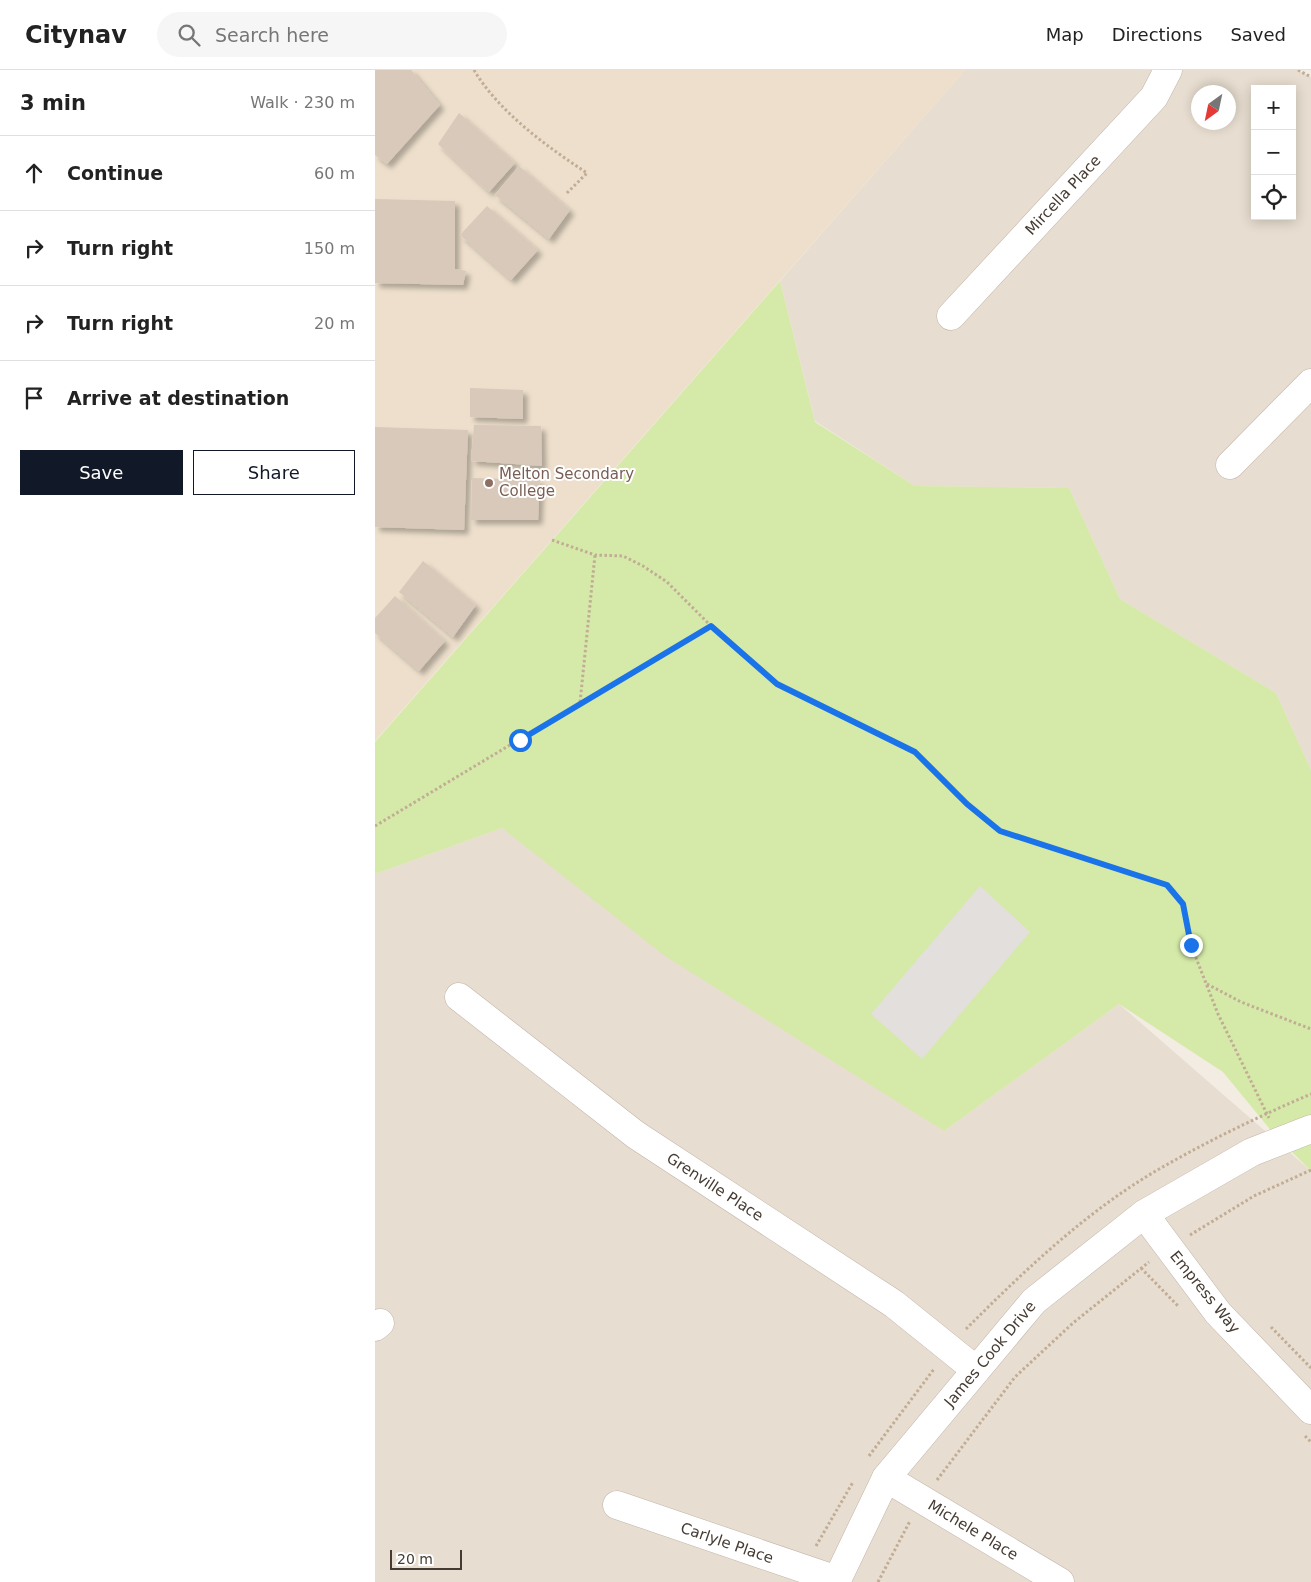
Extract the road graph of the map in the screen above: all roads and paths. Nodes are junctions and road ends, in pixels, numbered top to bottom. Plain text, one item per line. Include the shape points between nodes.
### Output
1 (474, 70) edge
2 (1168, 70) edge
3 (1298, 70) edge
4 (1311, 77) edge
5 (566, 194) dead end
6 (951, 316) dead end
7 (1311, 383) edge
8 (1230, 465) dead end
9 (552, 540) dead end
10 (595, 555) junction
11 (711, 626) junction
12 (580, 703) junction
13 (375, 826) edge
14 (1207, 984) junction
15 (459, 997) dead end
16 (1311, 1028) edge
17 (1311, 1130) edge
18 (1281, 1141) junction
19 (1311, 1170) edge
20 (1144, 1214) junction
21 (1194, 1233) junction
22 (1199, 1240) dead end
23 (1170, 1248) junction
24 (1267, 1324) dead end
25 (1311, 1368) edge
26 (976, 1370) junction
27 (1311, 1410) edge
28 (887, 1478) junction
29 (924, 1500) junction
30 (617, 1505) dead end
31 (836, 1581) edge
32 (878, 1582) edge
33 (1060, 1582) edge

1 - 5 path via 508,111 587,173
2 - 6 street, Mircella Place via 1154,97
3 - 4 path
7 - 8 street
9 - 10 path
10 - 11 path via 623,556 643,566 667,582
10 - 12 path
11 - 12 path
11 - 14 path via 777,684 915,752 967,804 1000,831 1167,885 1183,904 1191,945
12 - 13 path
14 - 16 path via 1241,1002
14 - 18 path via 1218,1014
15 - 26 street, Grenville Place via 635,1135 894,1304
17 - 18 street, James Cook Drive
18 - 20 street, James Cook Drive via 1252,1152
19 - 21 path via 1254,1196
20 - 23 street, Empress Way
20 - 26 street, James Cook Drive via 1034,1301
21 - 22 path
21 - 23 path
23 - 27 street, Empress Way via 1218,1313
23 - 29 path via 1073,1323 1015,1377
24 - 25 path
26 - 28 street, James Cook Drive
28 - 29 street, Michele Place
28 - 31 street, James Cook Drive
29 - 32 path via 902,1534
29 - 33 street, Michele Place
30 - 31 street, Carlyle Place

